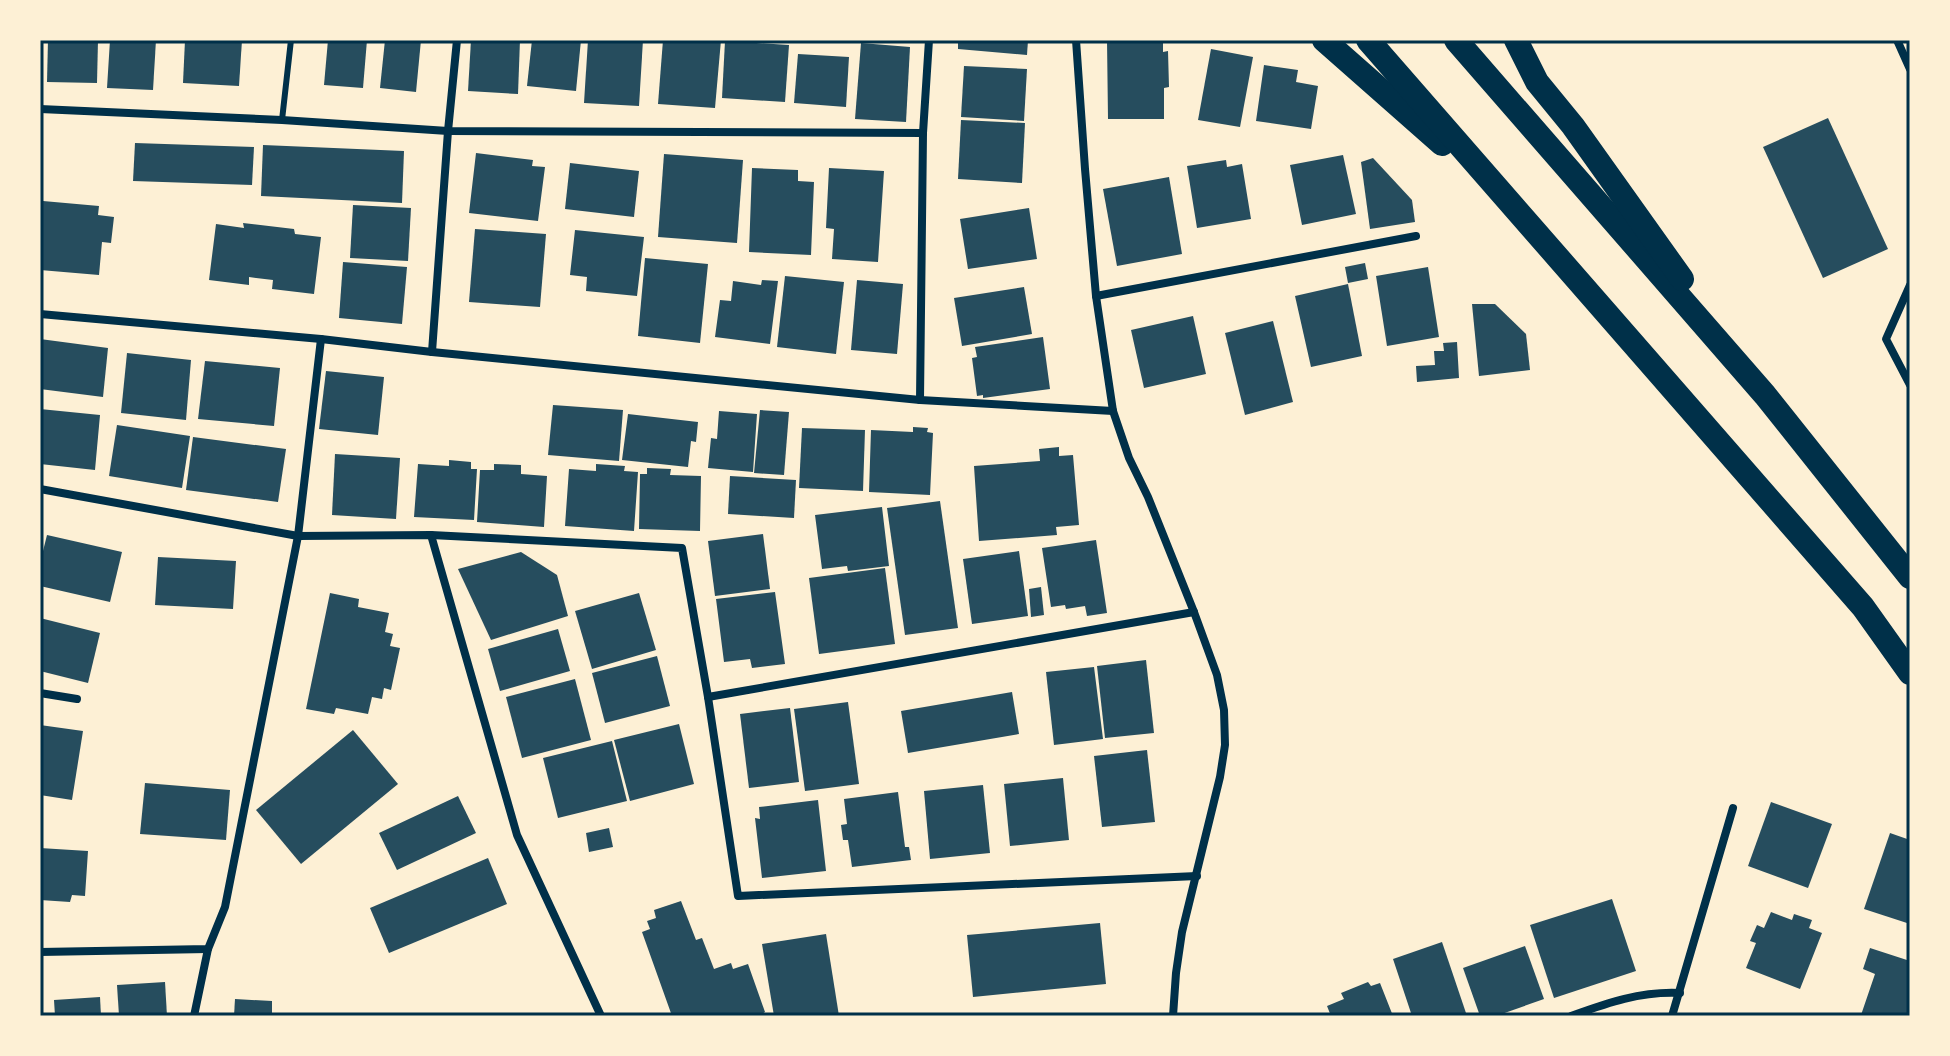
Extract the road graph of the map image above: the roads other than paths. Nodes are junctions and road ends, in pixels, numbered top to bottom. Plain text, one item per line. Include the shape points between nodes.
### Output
1 (291, 40) edge
2 (457, 40) edge
3 (929, 40) edge
4 (1076, 40) edge
5 (1324, 40) edge
6 (1368, 40) edge
7 (1456, 40) edge
8 (1516, 40) edge
9 (1897, 40) edge
10 (1910, 69) edge
11 (40, 109) edge
12 (282, 120) junction
13 (448, 131) junction
14 (923, 133) junction
15 (1506, 199) junction
16 (1416, 236) dead end
17 (1910, 285) edge
18 (1096, 296) junction
19 (40, 314) edge
20 (321, 339) junction
21 (432, 352) junction
22 (1910, 385) edge
23 (1765, 395) junction
24 (920, 400) junction
25 (1113, 411) junction
26 (40, 489) edge
27 (431, 535) junction
28 (298, 536) junction
29 (1910, 577) edge
30 (1194, 612) junction
31 (1910, 673) edge
32 (40, 693) edge
33 (708, 697) junction
34 (77, 699) dead end
35 (1733, 808) dead end
36 (1197, 876) junction
37 (208, 949) junction
38 (40, 952) edge
39 (1680, 993) junction
40 (194, 1016) edge
41 (601, 1016) edge
42 (1173, 1016) edge
43 (1571, 1016) edge
44 (1672, 1016) edge

1 - 12 lane
2 - 13 street
3 - 14 street
4 - 18 street
5 - 15 highway
6 - 15 highway
7 - 23 highway
8 - 23 highway via 1537,82
9 - 10 street
11 - 12 street
12 - 13 street
13 - 14 street
13 - 21 street
14 - 24 street
15 - 31 highway via 1863,607
16 - 18 street
17 - 22 street via 1886,339
18 - 25 street
19 - 20 street
20 - 21 street
20 - 28 street
21 - 24 street
23 - 29 highway
24 - 25 street
25 - 30 street
26 - 28 street
27 - 28 street
27 - 33 street via 682,548
27 - 41 street via 517,835
28 - 37 street via 225,907
30 - 33 street
30 - 36 street via 1217,675 1225,745
32 - 34 street
33 - 36 street via 738,896
35 - 39 street
36 - 42 street via 1182,932
37 - 38 street
37 - 40 street
39 - 43 street via 1631,997
39 - 44 street

